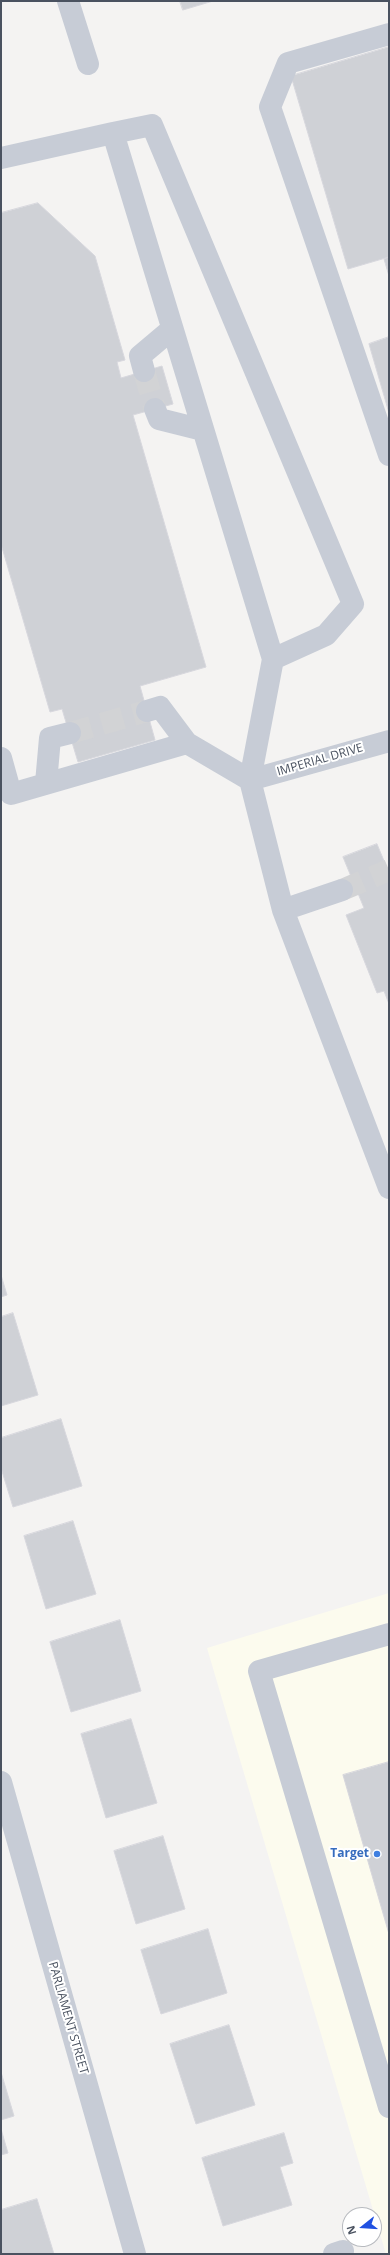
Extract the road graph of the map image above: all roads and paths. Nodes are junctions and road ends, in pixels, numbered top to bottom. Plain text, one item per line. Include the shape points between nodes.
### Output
1 (68, 1) edge
2 (389, 34) edge
3 (88, 64) dead end
4 (113, 133) junction
5 (1, 158) edge
6 (172, 328) junction
7 (144, 371) tunnel mouth
8 (155, 409) tunnel mouth
9 (203, 430) junction
10 (389, 455) edge
11 (273, 659) junction
12 (147, 711) tunnel mouth
13 (70, 733) tunnel mouth
14 (389, 741) edge
15 (187, 743) junction
16 (1, 758) edge
17 (250, 780) junction
18 (46, 783) junction
19 (342, 890) tunnel mouth
20 (283, 910) junction
21 (389, 1188) edge
22 (389, 1634) edge
23 (1, 1782) edge
24 (389, 2107) edge
25 (135, 2254) edge

1 - 3 street
2 - 10 street via 288,63 270,107
4 - 5 street
4 - 6 street
4 - 11 street via 152,125 354,604 326,635
6 - 7 street via 140,356
6 - 9 street
8 - 9 street via 159,419
9 - 11 street
11 - 17 street
12 - 15 street via 160,707
13 - 18 street via 50,738
14 - 17 street, IMPERIAL DRIVE
15 - 17 street
15 - 18 street
16 - 18 street via 11,794
17 - 20 street
19 - 20 street
20 - 21 street
22 - 24 street via 259,1671
23 - 25 street, PARLIAMENT STREET

